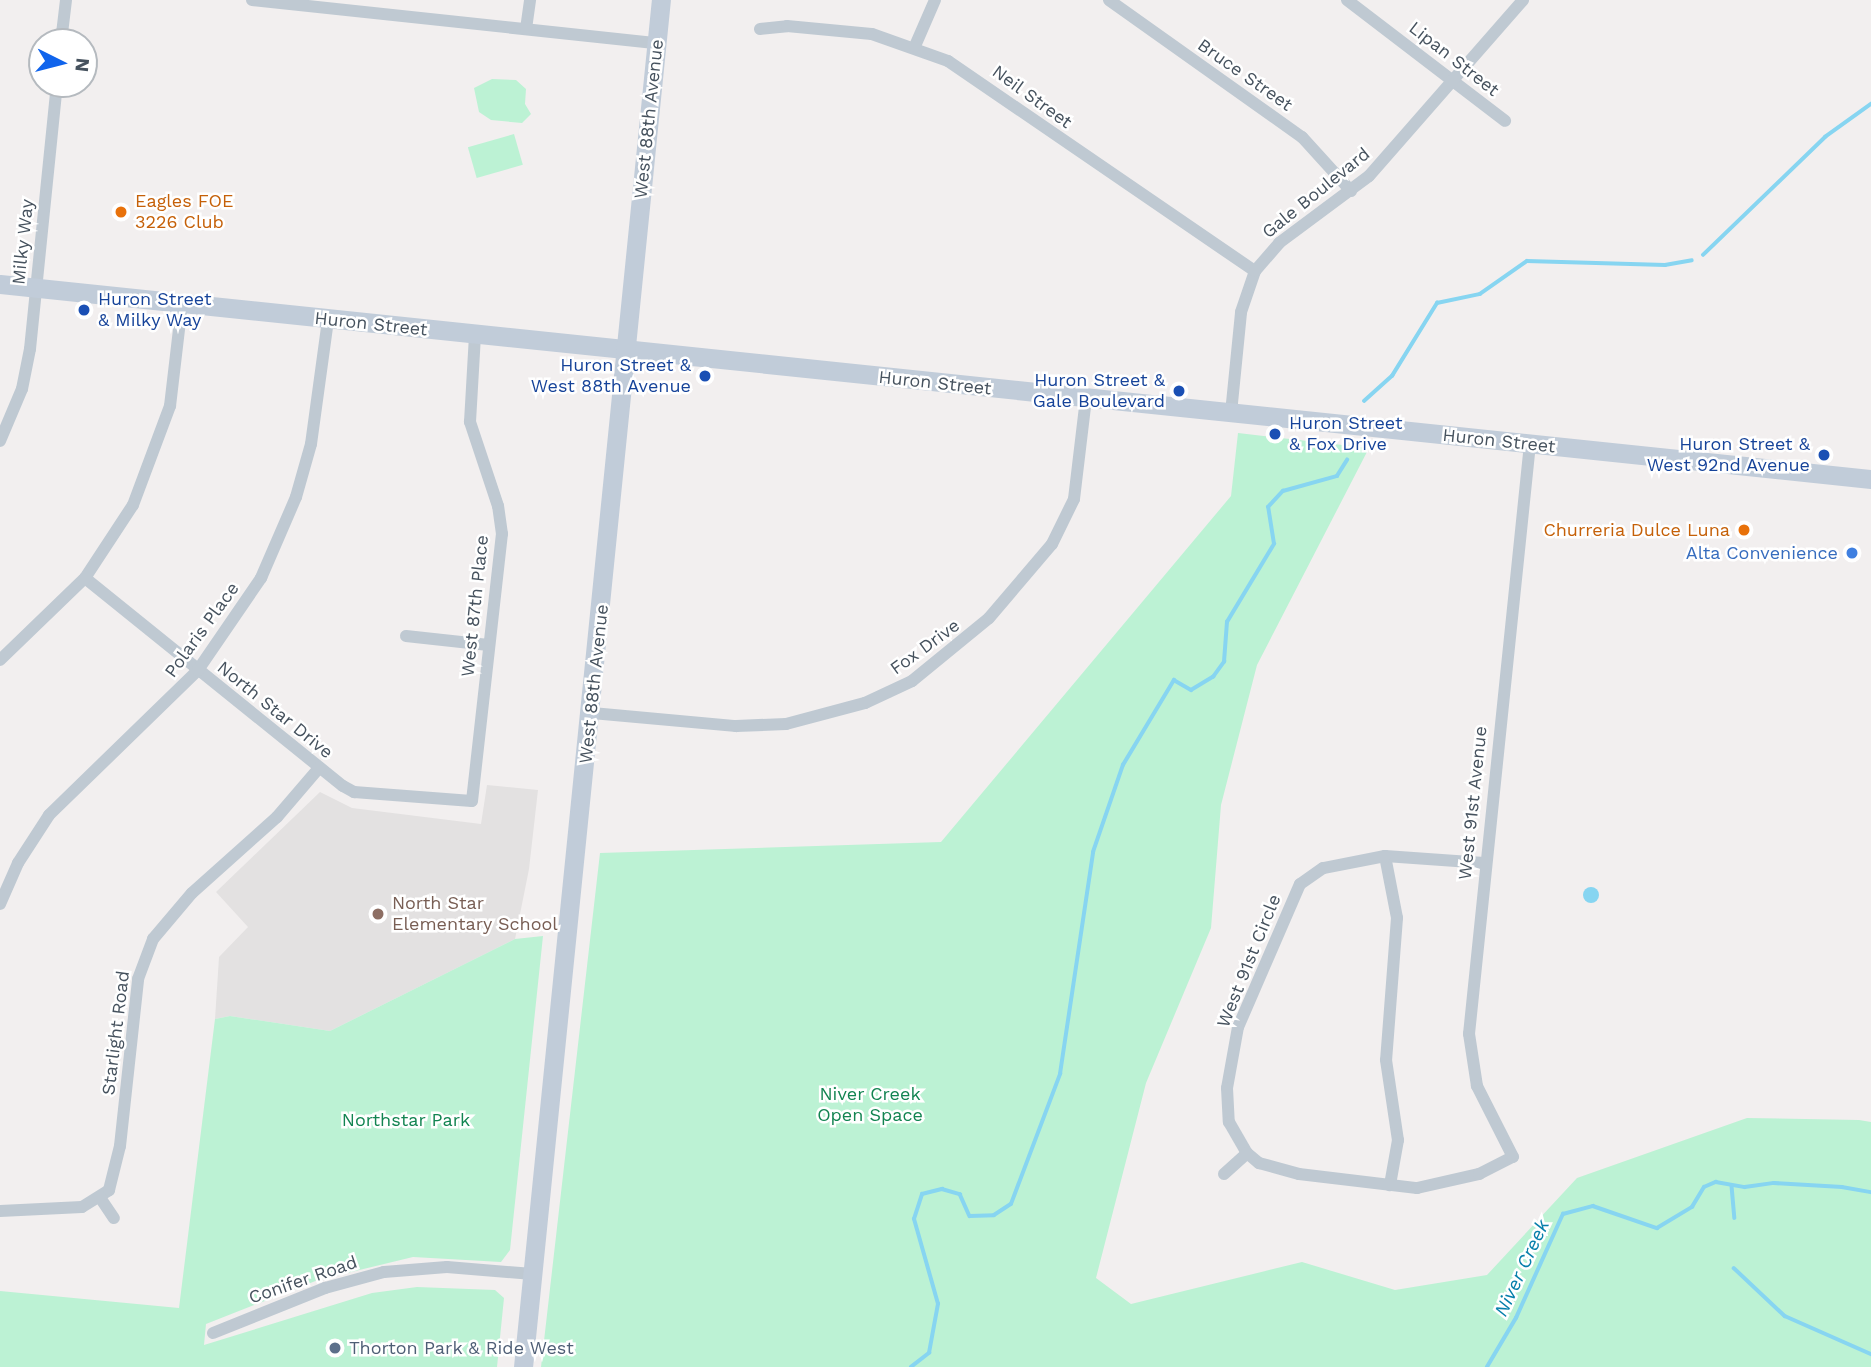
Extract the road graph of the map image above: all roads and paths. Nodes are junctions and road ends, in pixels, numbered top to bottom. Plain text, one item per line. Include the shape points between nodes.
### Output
1 (66, 0) edge
2 (252, 0) edge
3 (530, 0) edge
4 (661, 0) edge
5 (935, 0) edge
6 (1109, 0) edge
7 (1347, 0) edge
8 (1523, 0) edge
9 (63, 28) edge
10 (526, 29) junction
11 (760, 29) dead end
12 (657, 43) junction
13 (915, 46) junction
14 (1455, 80) junction
15 (56, 98) edge
16 (1505, 121) dead end
17 (1351, 191) junction
18 (1255, 271) junction
19 (0, 284) edge
20 (36, 288) junction
21 (183, 304) junction
22 (328, 320) junction
23 (475, 335) junction
24 (627, 352) junction
25 (1086, 399) junction
26 (1231, 414) junction
27 (0, 441) edge
28 (1530, 444) junction
29 (1871, 479) edge
30 (85, 578) junction
31 (406, 636) dead end
32 (489, 645) junction
33 (0, 660) edge
34 (198, 670) junction
35 (592, 713) junction
36 (319, 768) junction
37 (471, 801) joint
38 (1385, 856) junction
39 (1484, 863) junction
40 (1, 901) edge
41 (1247, 1153) junction
42 (1224, 1174) dead end
43 (1390, 1185) junction
44 (101, 1199) junction
45 (0, 1211) edge
46 (114, 1217) dead end
47 (533, 1274) junction
48 (213, 1333) dead end
49 (523, 1367) edge

1 - 9 street
2 - 10 street
3 - 10 street
4 - 12 main road, West 88th Avenue
5 - 13 street
6 - 17 street, Bruce Street via 1302,137
7 - 14 street, Lipan Street
8 - 14 street, Gale Boulevard
10 - 12 street
11 - 13 street, Neil Street via 787,26 872,34
12 - 24 main road, West 88th Avenue
13 - 18 street, Neil Street via 967,72
14 - 16 street, Lipan Street
14 - 17 street, Gale Boulevard via 1399,146
15 - 20 street, Milky Way
17 - 18 street, Gale Boulevard via 1279,243
18 - 26 street, Gale Boulevard via 1241,312
19 - 20 main road, Huron Street
20 - 21 main road, Huron Street
20 - 27 street, Milky Way via 22,389
21 - 22 main road, Huron Street
21 - 30 street via 175,377 162,435 133,505
22 - 23 main road, Huron Street
22 - 34 street, Polaris Place via 318,409 296,497 261,578
23 - 24 main road, Huron Street
23 - 32 street, West 87th Place via 468,410 498,506 502,534
24 - 25 main road, Huron Street
24 - 35 main road, West 88th Avenue
25 - 26 main road, Huron Street
25 - 35 street, Fox Drive via 1074,499 1052,544 989,618 912,681 844,711 781,725 736,726
26 - 28 main road, Huron Street
28 - 29 main road, Huron Street
28 - 39 street, West 91st Avenue
30 - 33 street
30 - 34 street, North Star Drive
31 - 32 street
32 - 37 street, West 87th Place
34 - 36 street, North Star Drive
34 - 40 street, Polaris Place via 49,815 18,863
35 - 47 main road, West 88th Avenue
36 - 37 street, North Star Drive via 354,792
36 - 44 street, Starlight Road via 277,817 168,918 148,951 135,1000 118,1163 112,1184
38 - 39 street, West 91st Circle
38 - 41 street, West 91st Circle via 1315,872 1296,889 1238,1027 1227,1088 1230,1122
38 - 43 street via 1397,918 1386,1060 1398,1140
39 - 43 street, West 91st Avenue via 1469,1049 1477,1086 1513,1157 1479,1174 1434,1186
41 - 42 street
41 - 43 street via 1275,1169
44 - 45 street via 70,1209
44 - 46 street
47 - 48 street, Conifer Road via 447,1267 384,1272 326,1288
47 - 49 main road, West 88th Avenue

